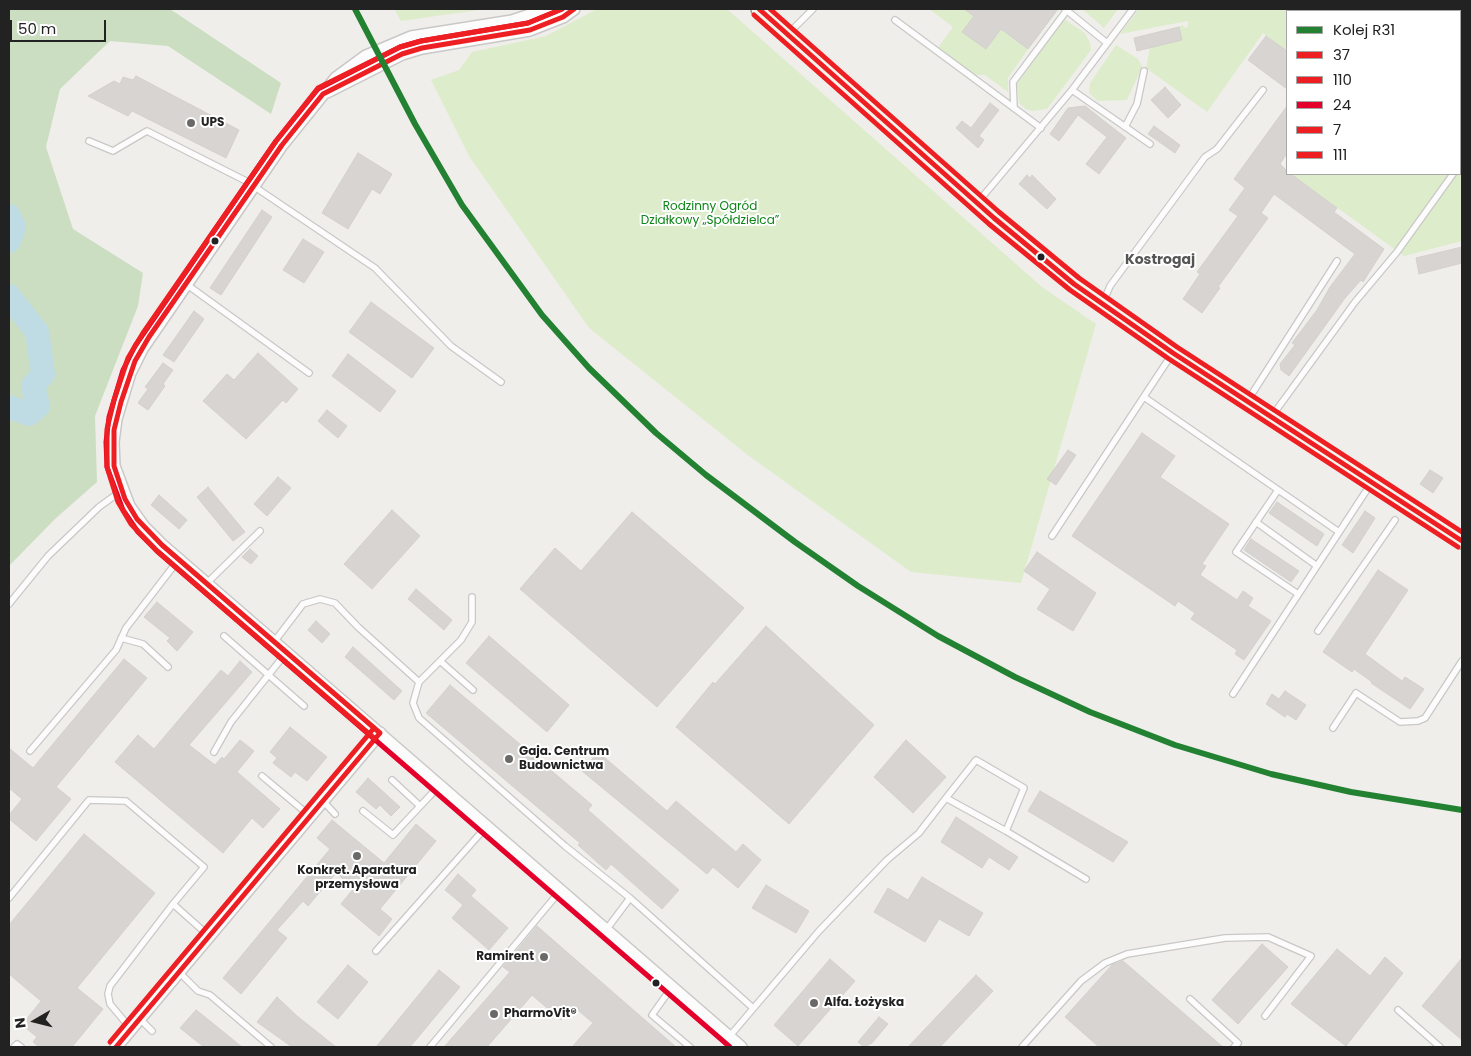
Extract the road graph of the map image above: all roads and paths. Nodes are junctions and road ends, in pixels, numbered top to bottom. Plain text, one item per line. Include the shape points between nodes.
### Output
1 (548, 9) edge
2 (574, 9) edge
3 (759, 9) edge
4 (813, 9) edge
5 (1066, 9) edge
6 (1133, 9) edge
7 (895, 20) dead end
8 (788, 34) junction
9 (1107, 43) junction
10 (1144, 71) dead end
11 (1072, 90) junction
12 (1263, 90) dead end
13 (324, 94) junction
14 (1014, 108) junction
15 (1125, 127) junction
16 (1040, 128) junction
17 (89, 141) dead end
18 (1150, 144) dead end
19 (1452, 175) edge
20 (254, 186) junction
21 (977, 203) junction
22 (1337, 261) dead end
23 (186, 284) junction
24 (1102, 304) junction
25 (1173, 353) junction
26 (309, 373) dead end
27 (501, 382) dead end
28 (1144, 397) junction
29 (1247, 402) junction
30 (1271, 418) junction
31 (1373, 482) junction
32 (1278, 490) junction
33 (122, 491) junction
34 (1395, 520) dead end
35 (1256, 522) junction
36 (260, 531) dead end
37 (1339, 532) junction
38 (1052, 536) dead end
39 (1462, 541) edge
40 (179, 559) junction
41 (1317, 566) junction
42 (207, 583) junction
43 (1298, 594) junction
44 (472, 597) dead end
45 (9, 604) edge
46 (1318, 632) dead end
47 (224, 636) dead end
48 (121, 638) junction
49 (274, 642) junction
50 (287, 652) junction
51 (440, 661) junction
52 (1462, 661) edge
53 (168, 667) dead end
54 (269, 675) junction
55 (419, 682) junction
56 (472, 690) dead end
57 (1233, 694) dead end
58 (304, 706) dead end
59 (1333, 728) dead end
60 (380, 733) junction
61 (30, 750) dead end
62 (214, 752) dead end
63 (262, 776) dead end
64 (392, 780) dead end
65 (440, 785) junction
66 (946, 798) junction
67 (323, 801) junction
68 (420, 806) junction
69 (363, 811) dead end
70 (336, 814) dead end
71 (310, 816) junction
72 (487, 826) junction
73 (1006, 831) junction
74 (1086, 879) dead end
75 (560, 891) junction
76 (9, 898) edge
77 (630, 898) junction
78 (173, 904) junction
79 (606, 930) junction
80 (209, 936) junction
81 (376, 951) dead end
82 (179, 972) junction
83 (672, 987) junction
84 (1190, 999) dead end
85 (753, 1008) junction
86 (1398, 1010) dead end
87 (1265, 1016) dead end
88 (140, 1019) junction
89 (131, 1030) junction
90 (152, 1031) dead end
91 (729, 1037) junction
92 (14, 1047) edge
93 (22, 1047) edge
94 (116, 1047) edge
95 (271, 1047) edge
96 (430, 1047) edge
97 (690, 1047) edge
98 (741, 1047) edge
99 (1022, 1047) edge
100 (1234, 1047) edge
101 (1440, 1047) edge

1 - 13 street via 512,21 428,33 388,45 350,67
2 - 13 street via 530,30 402,54
3 - 8 main road
4 - 8 lane
5 - 9 lane
5 - 14 lane via 1013,82
6 - 9 lane
7 - 14 lane
8 - 21 main road
9 - 11 lane
10 - 15 lane via 1137,104
11 - 15 lane
11 - 16 lane
12 - 24 lane via 1217,149 1205,157 1110,286
13 - 20 street via 282,145
14 - 16 lane
15 - 18 lane
16 - 21 lane
17 - 20 lane via 113,151 147,131
19 - 30 lane
20 - 23 street
20 - 27 lane via 375,268 451,346
21 - 24 main road via 1041,258
22 - 29 lane
23 - 26 lane
23 - 33 street via 139,355 120,402 113,454
24 - 25 main road
25 - 28 lane
25 - 29 main road
28 - 32 lane
28 - 38 lane
29 - 30 main road
30 - 31 main road
31 - 37 lane
31 - 39 main road
32 - 35 lane
32 - 37 lane
33 - 40 street via 128,506 144,527
33 - 45 lane via 99,507 48,556
34 - 46 lane
35 - 41 lane
35 - 43 lane via 1236,552
36 - 42 lane
37 - 41 lane
40 - 42 street
40 - 48 lane
41 - 43 lane
42 - 49 street
43 - 57 lane
44 - 51 lane via 472,622 461,640
47 - 54 lane
48 - 53 lane via 143,644
48 - 61 lane via 116,650
49 - 50 street
49 - 55 lane via 303,604 320,599 335,603
50 - 54 lane
50 - 60 street
51 - 55 lane
51 - 56 lane
52 - 59 lane via 1425,718 1418,722 1400,722 1356,693
54 - 58 lane
54 - 62 lane via 231,722
55 - 77 lane via 412,703 419,718
60 - 65 street
60 - 67 street
63 - 71 lane
64 - 68 lane
65 - 68 lane
65 - 72 street
66 - 73 lane
66 - 73 lane via 976,760 1024,788
66 - 85 lane via 919,833 887,860
67 - 70 lane
67 - 71 street
68 - 69 lane via 393,835
71 - 80 street
72 - 75 street
72 - 81 lane
73 - 74 lane
75 - 79 street
75 - 96 lane
76 - 78 lane via 88,800 126,801 204,867
77 - 79 lane
77 - 85 lane
78 - 80 lane
78 - 89 lane via 110,986 110,1004
79 - 83 street
80 - 82 street
82 - 88 street
82 - 95 lane via 198,991 210,995
83 - 91 street
83 - 97 lane via 652,1015
84 - 100 lane via 1238,1043
85 - 91 lane
86 - 101 lane
87 - 99 lane via 1311,956 1268,937 1225,938 1127,954 1105,963 1081,981
88 - 89 street
88 - 90 lane
89 - 94 street
91 - 98 street
92 - 93 lane via 17,1044

